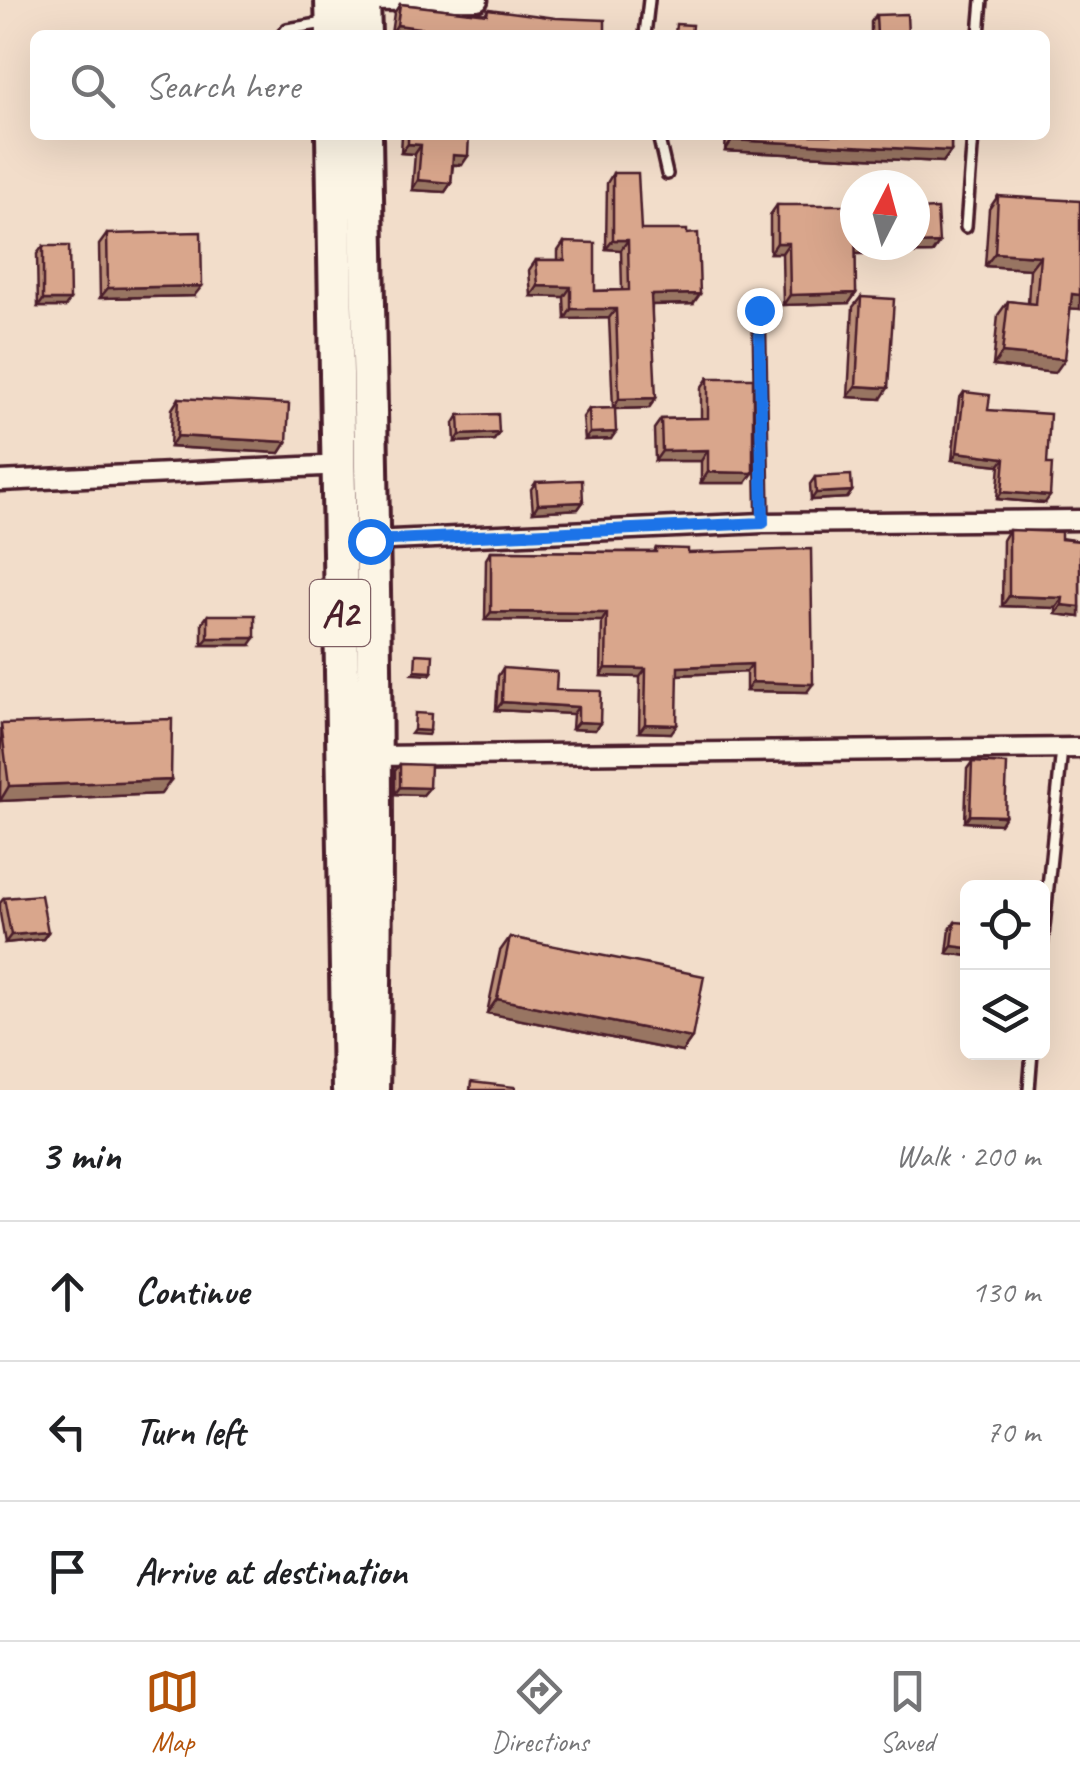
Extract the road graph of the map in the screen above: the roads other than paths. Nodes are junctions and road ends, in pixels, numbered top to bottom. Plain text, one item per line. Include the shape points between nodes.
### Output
1 (363, 0) edge
2 (478, 0) edge
3 (649, 0) edge
4 (982, 0) edge
5 (332, 19) edge
6 (287, 30) edge
7 (364, 30) edge
8 (646, 30) edge
9 (979, 30) edge
10 (334, 140) edge
11 (365, 140) edge
12 (659, 140) edge
13 (972, 140) edge
14 (667, 174) dead end
15 (966, 227) dead end
16 (759, 310) dead end
17 (353, 464) junction
18 (0, 480) edge
19 (1080, 520) edge
20 (763, 523) junction
21 (370, 541) junction
22 (1071, 749) edge
23 (375, 756) junction
24 (1050, 892) edge
25 (1031, 1060) edge
26 (349, 1090) edge
27 (372, 1090) edge
28 (1028, 1090) edge

1 - 2 street
1 - 7 highway
3 - 8 lane
4 - 9 lane
5 - 6 lane
10 - 17 highway, A2
11 - 17 highway, A2
12 - 14 lane
13 - 15 lane
16 - 20 lane
17 - 18 street
17 - 21 highway, A2
17 - 26 highway, A2
19 - 20 street
20 - 21 street
21 - 23 highway, A2
22 - 23 street
22 - 24 lane
23 - 27 highway, A2
25 - 28 lane

